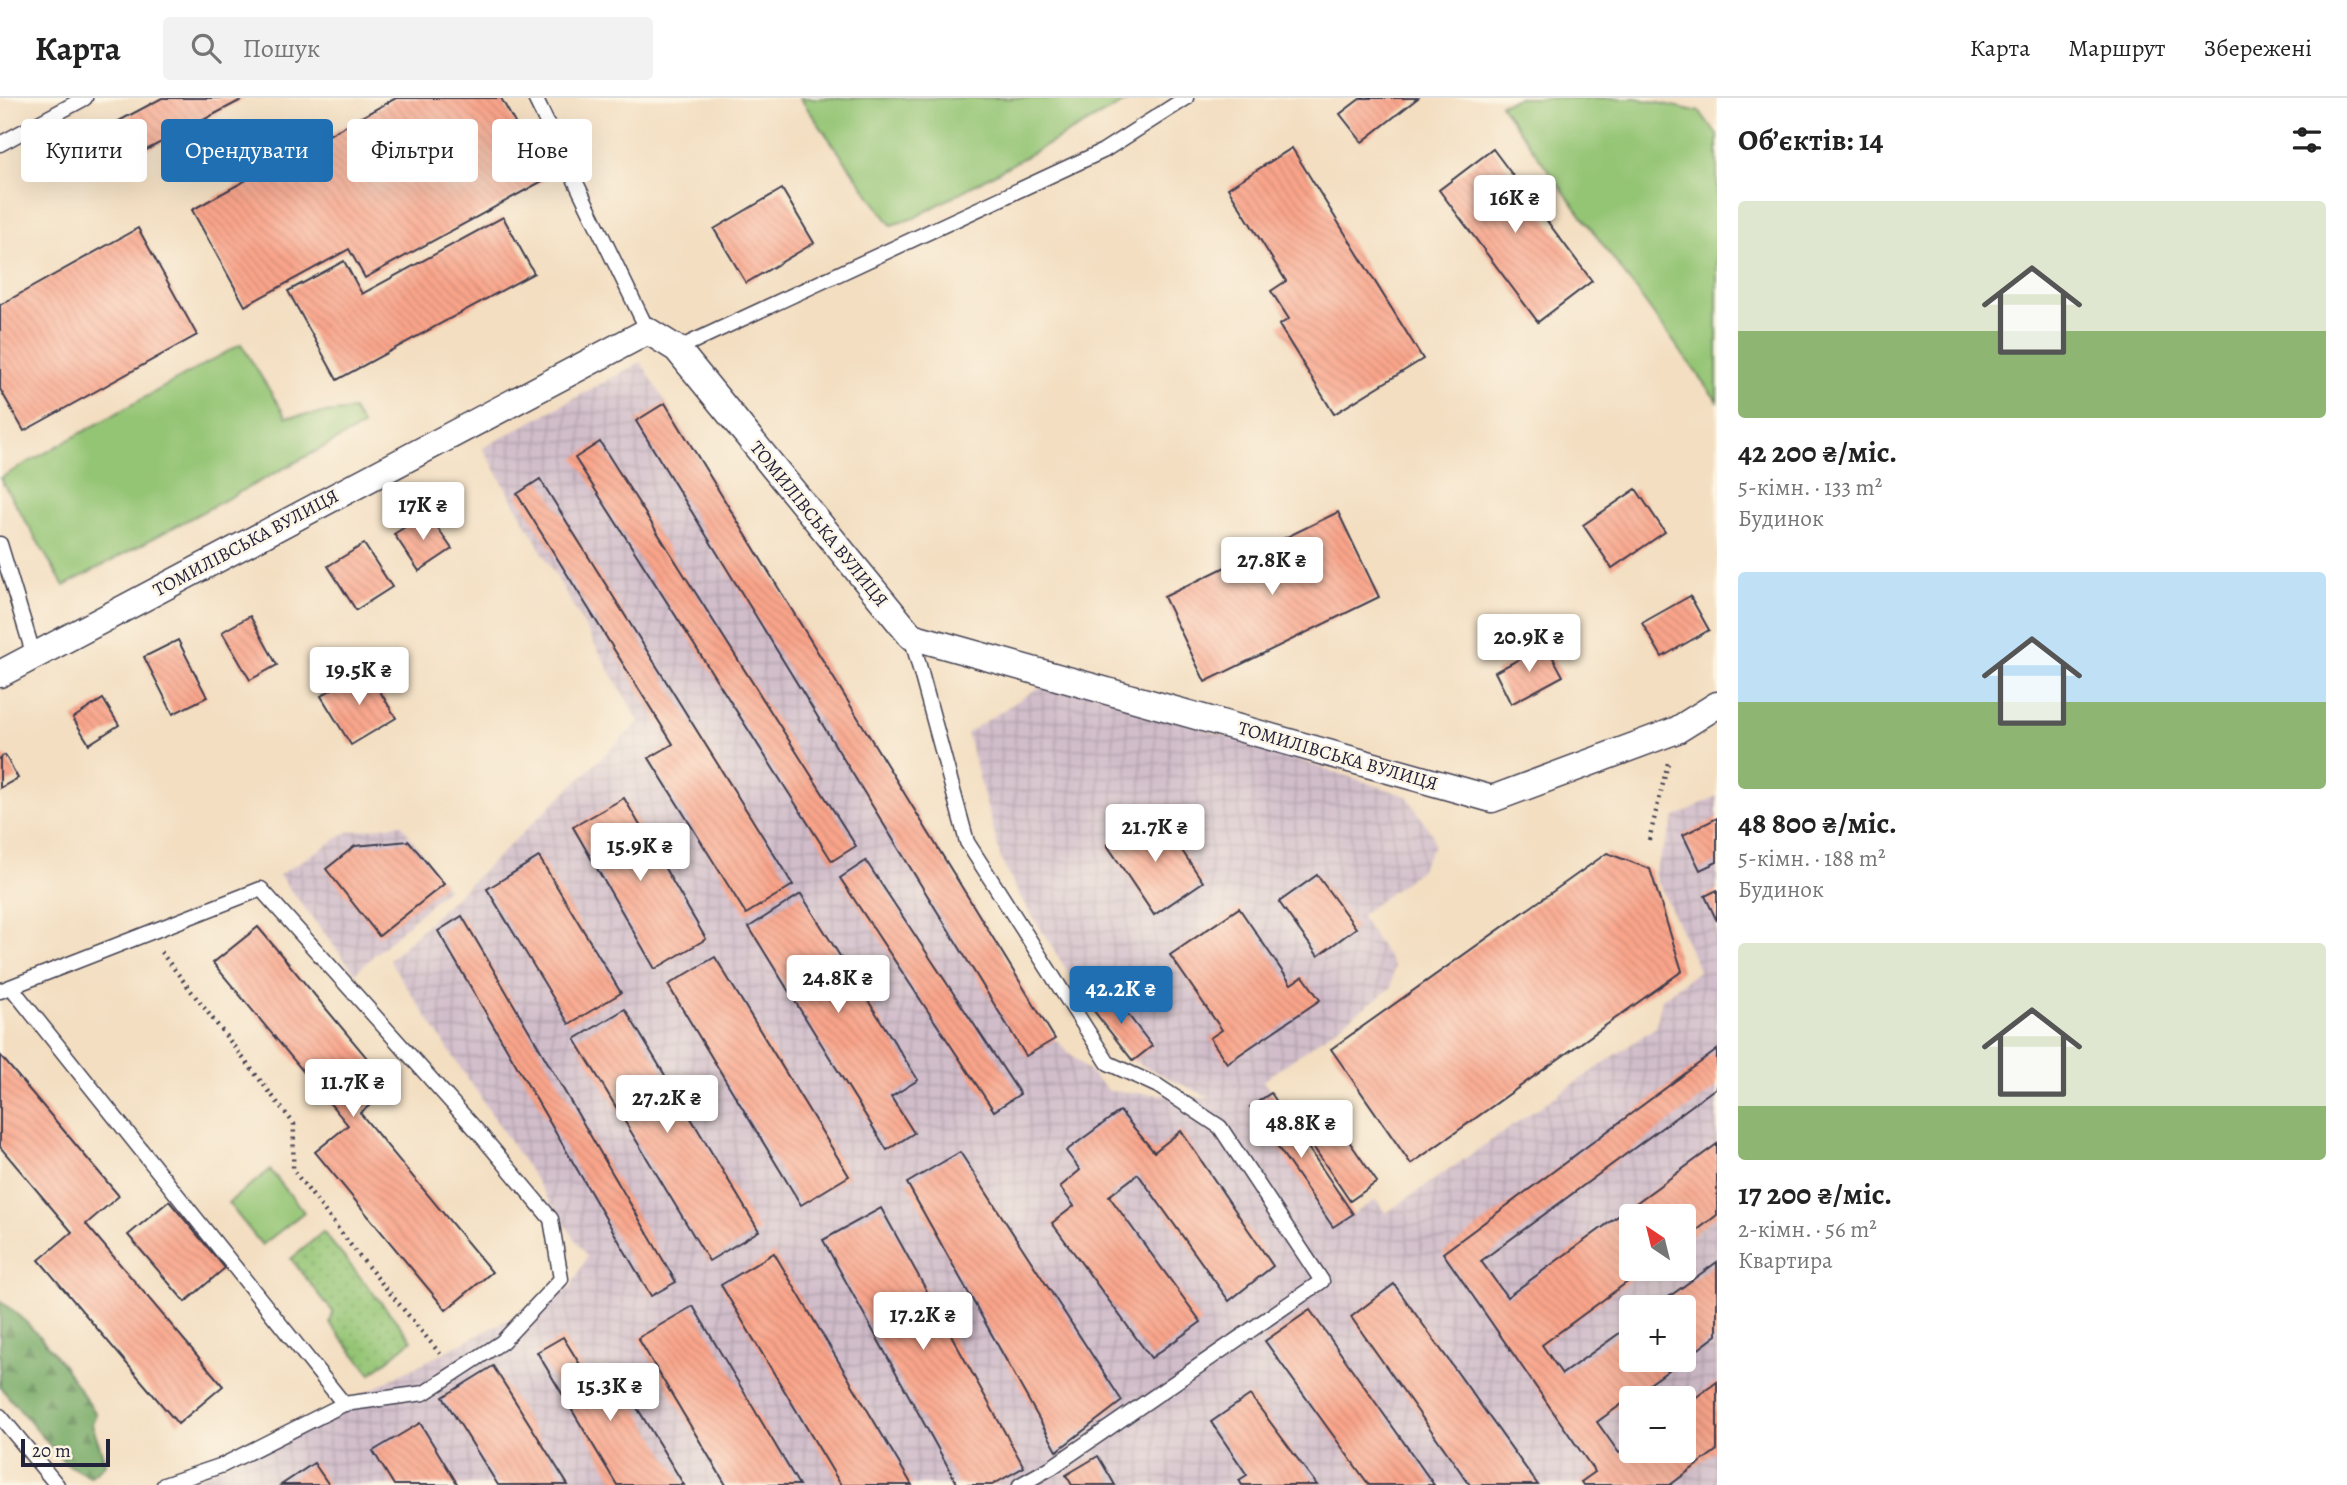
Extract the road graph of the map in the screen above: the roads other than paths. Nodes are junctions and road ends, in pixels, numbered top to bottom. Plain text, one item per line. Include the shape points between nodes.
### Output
1 (85, 98) edge
2 (535, 98) edge
3 (1186, 98) edge
4 (0, 144) edge
5 (648, 331) junction
6 (677, 349) junction
7 (0, 544) edge
8 (911, 636) junction
9 (34, 656) junction
10 (0, 674) edge
11 (1717, 705) edge
12 (6, 989) edge
13 (344, 1404) junction
14 (0, 1416) edge
15 (57, 1485) edge
16 (164, 1485) edge
17 (1020, 1485) edge

1 - 4 lane
2 - 5 lane
3 - 6 lane via 1103,151
5 - 6 street, ТОМИЛІВСЬКА ВУЛИЦЯ
5 - 9 street, ТОМИЛІВСЬКА ВУЛИЦЯ
6 - 8 street, ТОМИЛІВСЬКА ВУЛИЦЯ
7 - 9 lane
8 - 11 street, ТОМИЛІВСЬКА ВУЛИЦЯ via 1492,799 1677,730
8 - 17 lane via 967,842 1108,1063 1158,1086 1220,1127 1322,1281
9 - 10 street, ТОМИЛІВСЬКА ВУЛИЦЯ
12 - 13 lane
12 - 13 lane via 261,890 551,1219 561,1279 502,1342 424,1393
13 - 16 lane via 223,1465
14 - 15 lane

